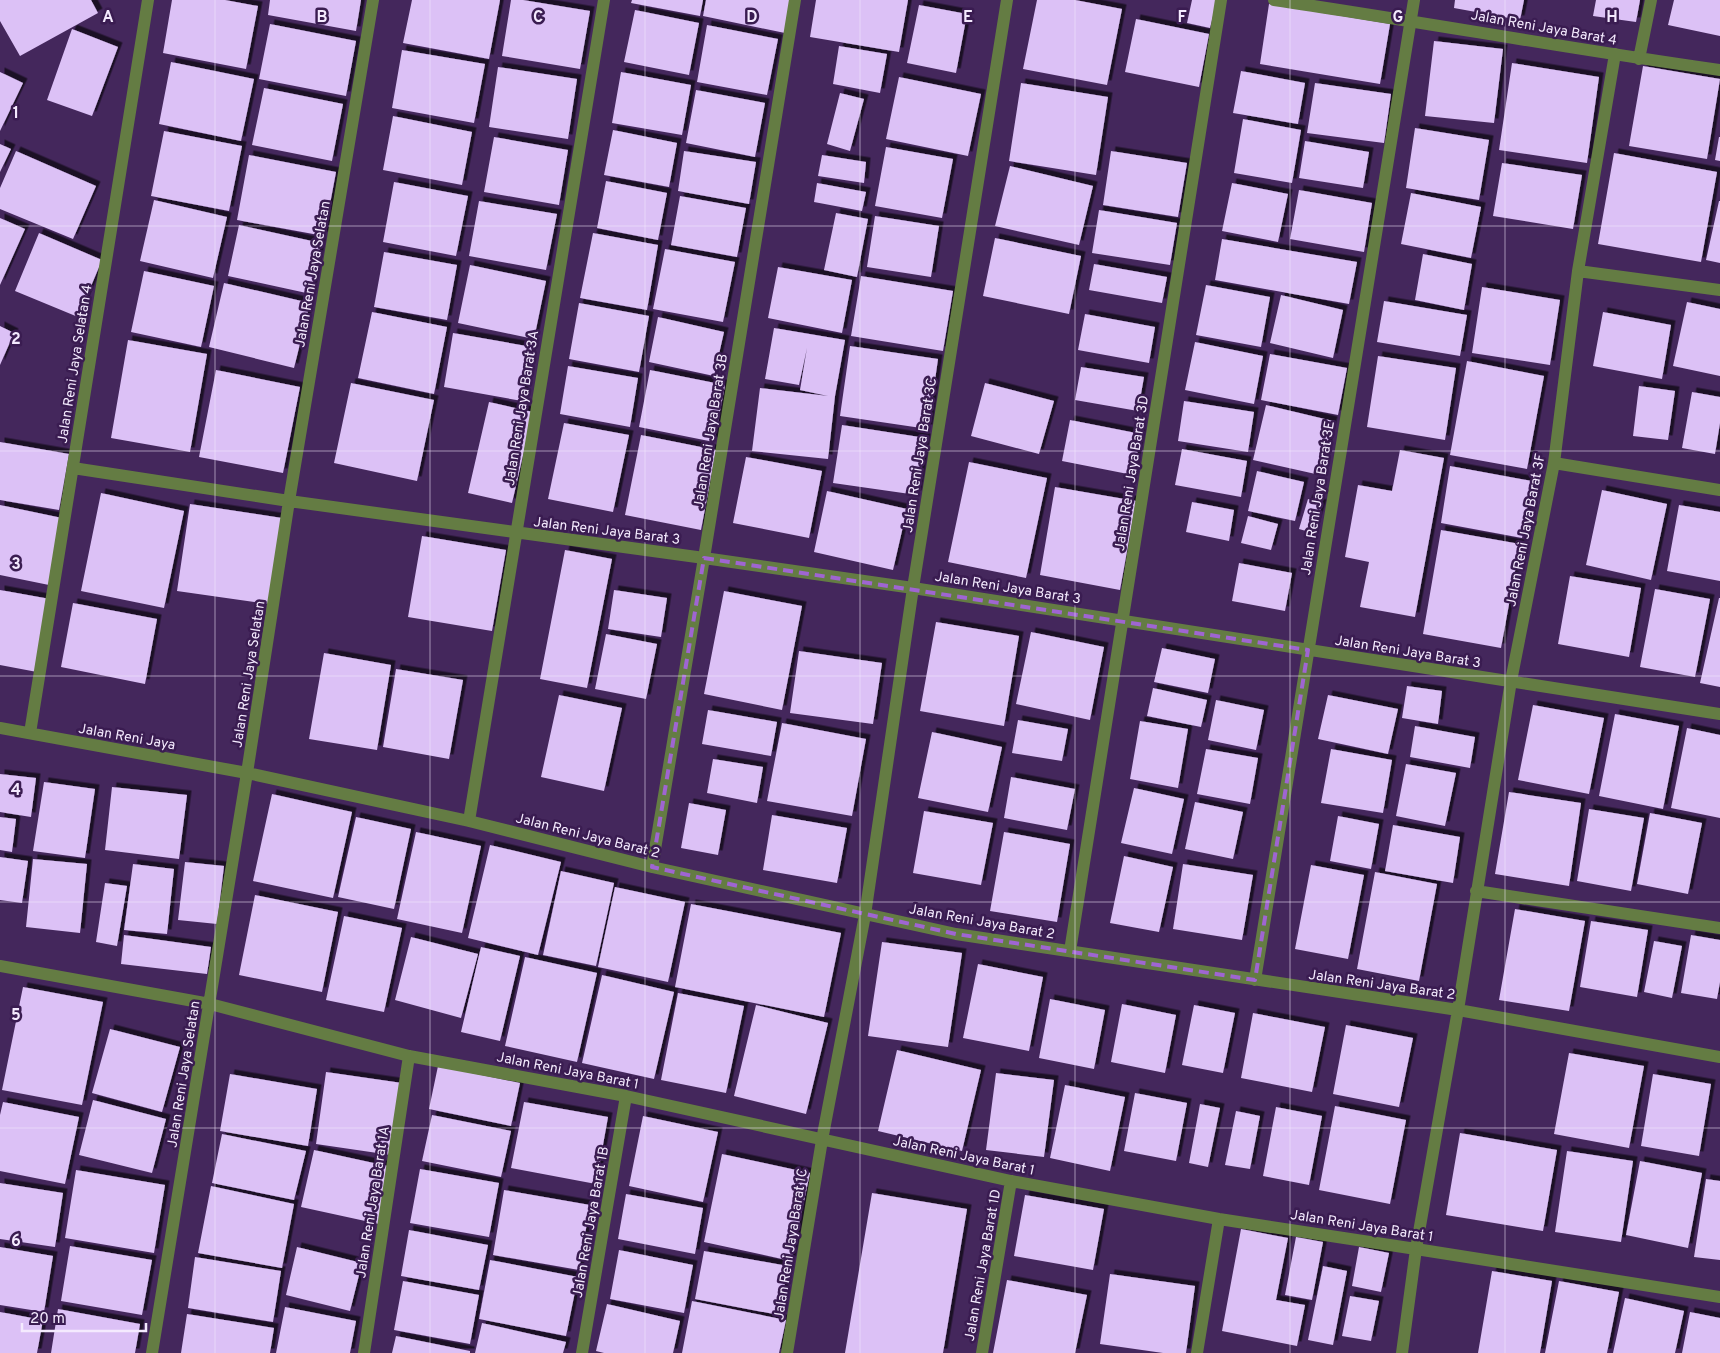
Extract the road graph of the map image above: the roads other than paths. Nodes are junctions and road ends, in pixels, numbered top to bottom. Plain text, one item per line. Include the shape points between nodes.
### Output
1 (148, 0) edge
2 (373, 0) edge
3 (604, 0) edge
4 (795, 0) edge
5 (1007, 0) edge
6 (1221, 0) edge
7 (1274, 0) edge
8 (1414, 0) edge
9 (1651, 0) edge
10 (1411, 20) junction
11 (1615, 54) junction
12 (1638, 59) junction
13 (1720, 70) edge
14 (1578, 271) junction
15 (1720, 290) edge
16 (1554, 463) junction
17 (73, 468) junction
18 (1720, 490) edge
19 (289, 501) junction
20 (516, 533) junction
21 (704, 558) junction
22 (913, 588) junction
23 (1123, 620) junction
24 (1308, 650) junction
25 (1510, 681) junction
26 (1720, 714) edge
27 (0, 728) edge
28 (30, 733) junction
29 (248, 773) junction
30 (469, 821) junction
31 (652, 867) junction
32 (1476, 891) junction
33 (865, 915) junction
34 (1720, 928) edge
35 (1070, 951) junction
36 (0, 966) edge
37 (1256, 980) junction
38 (210, 1004) junction
39 (1458, 1010) junction
40 (409, 1056) junction
41 (1720, 1057) edge
42 (626, 1096) junction
43 (822, 1140) junction
44 (1011, 1181) junction
45 (1219, 1219) junction
46 (1416, 1249) junction
47 (1720, 1297) edge
48 (152, 1353) edge
49 (364, 1353) edge
50 (582, 1353) edge
51 (788, 1353) edge
52 (982, 1353) edge
53 (1197, 1353) edge
54 (1402, 1353) edge

1 - 17 street, Jalan Reni Jaya Selatan 4
2 - 19 street, Jalan Reni Jaya Selatan
3 - 20 street, Jalan Reni Jaya Barat 3A
4 - 21 street, Jalan Reni Jaya Barat 3B
5 - 22 street, Jalan Reni Jaya Barat 3C
6 - 23 street, Jalan Reni Jaya Barat 3D
7 - 10 street, Jalan Reni Jaya Barat 4
8 - 10 street, Jalan Reni Jaya Barat 3E
9 - 12 street
10 - 11 street, Jalan Reni Jaya Barat 4
10 - 24 street, Jalan Reni Jaya Barat 3E
11 - 12 street, Jalan Reni Jaya Barat 4
11 - 14 street, Jalan Reni Jaya Barat 3F
12 - 13 street, Jalan Reni Jaya Barat 4
14 - 15 street
14 - 16 street, Jalan Reni Jaya Barat 3F
16 - 18 street
16 - 25 street, Jalan Reni Jaya Barat 3F
17 - 19 street, Jalan Reni Jaya Barat 3
17 - 28 street, Jalan Reni Jaya Selatan 4
19 - 20 street, Jalan Reni Jaya Barat 3
19 - 29 street, Jalan Reni Jaya Selatan
20 - 21 street, Jalan Reni Jaya Barat 3
20 - 30 street, Jalan Reni Jaya Barat 3A
21 - 22 street, Jalan Reni Jaya Barat 3
21 - 31 street, Jalan Reni Jaya Barat 3B
22 - 23 street, Jalan Reni Jaya Barat 3
22 - 33 street, Jalan Reni Jaya Barat 3C
23 - 24 street, Jalan Reni Jaya Barat 3
23 - 35 street, Jalan Reni Jaya Barat 3D
24 - 25 street, Jalan Reni Jaya Barat 3
24 - 37 street, Jalan Reni Jaya Barat 3E
25 - 26 street, Jalan Reni Jaya Barat 3
25 - 32 street, Jalan Reni Jaya Barat 3F
27 - 28 street, Jalan Reni Jaya
28 - 29 street, Jalan Reni Jaya
29 - 30 street, Jalan Reni Jaya Barat 2
29 - 38 street, Jalan Reni Jaya Selatan
30 - 31 street, Jalan Reni Jaya Barat 2
31 - 33 street, Jalan Reni Jaya Barat 2
32 - 34 street
32 - 39 street, Jalan Reni Jaya Barat 3F
33 - 35 street, Jalan Reni Jaya Barat 2 via 956,934
33 - 43 street, Jalan Reni Jaya Barat 1C
35 - 37 street, Jalan Reni Jaya Barat 2
36 - 38 street
37 - 39 street, Jalan Reni Jaya Barat 2
38 - 40 street, Jalan Reni Jaya Barat 1
38 - 48 street, Jalan Reni Jaya Selatan
39 - 41 street, Jalan Reni Jaya Barat 2
39 - 46 street, Jalan Reni Jaya Barat 3F
40 - 42 street, Jalan Reni Jaya Barat 1
40 - 49 street, Jalan Reni Jaya Barat 1A
42 - 43 street, Jalan Reni Jaya Barat 1
42 - 50 street, Jalan Reni Jaya Barat 1B
43 - 44 street, Jalan Reni Jaya Barat 1
43 - 51 street, Jalan Reni Jaya Barat 1C
44 - 45 street, Jalan Reni Jaya Barat 1
44 - 52 street, Jalan Reni Jaya Barat 1D
45 - 46 street, Jalan Reni Jaya Barat 1
45 - 53 street
46 - 47 street, Jalan Reni Jaya Barat 1
46 - 54 street, Jalan Reni Jaya Barat 3F

